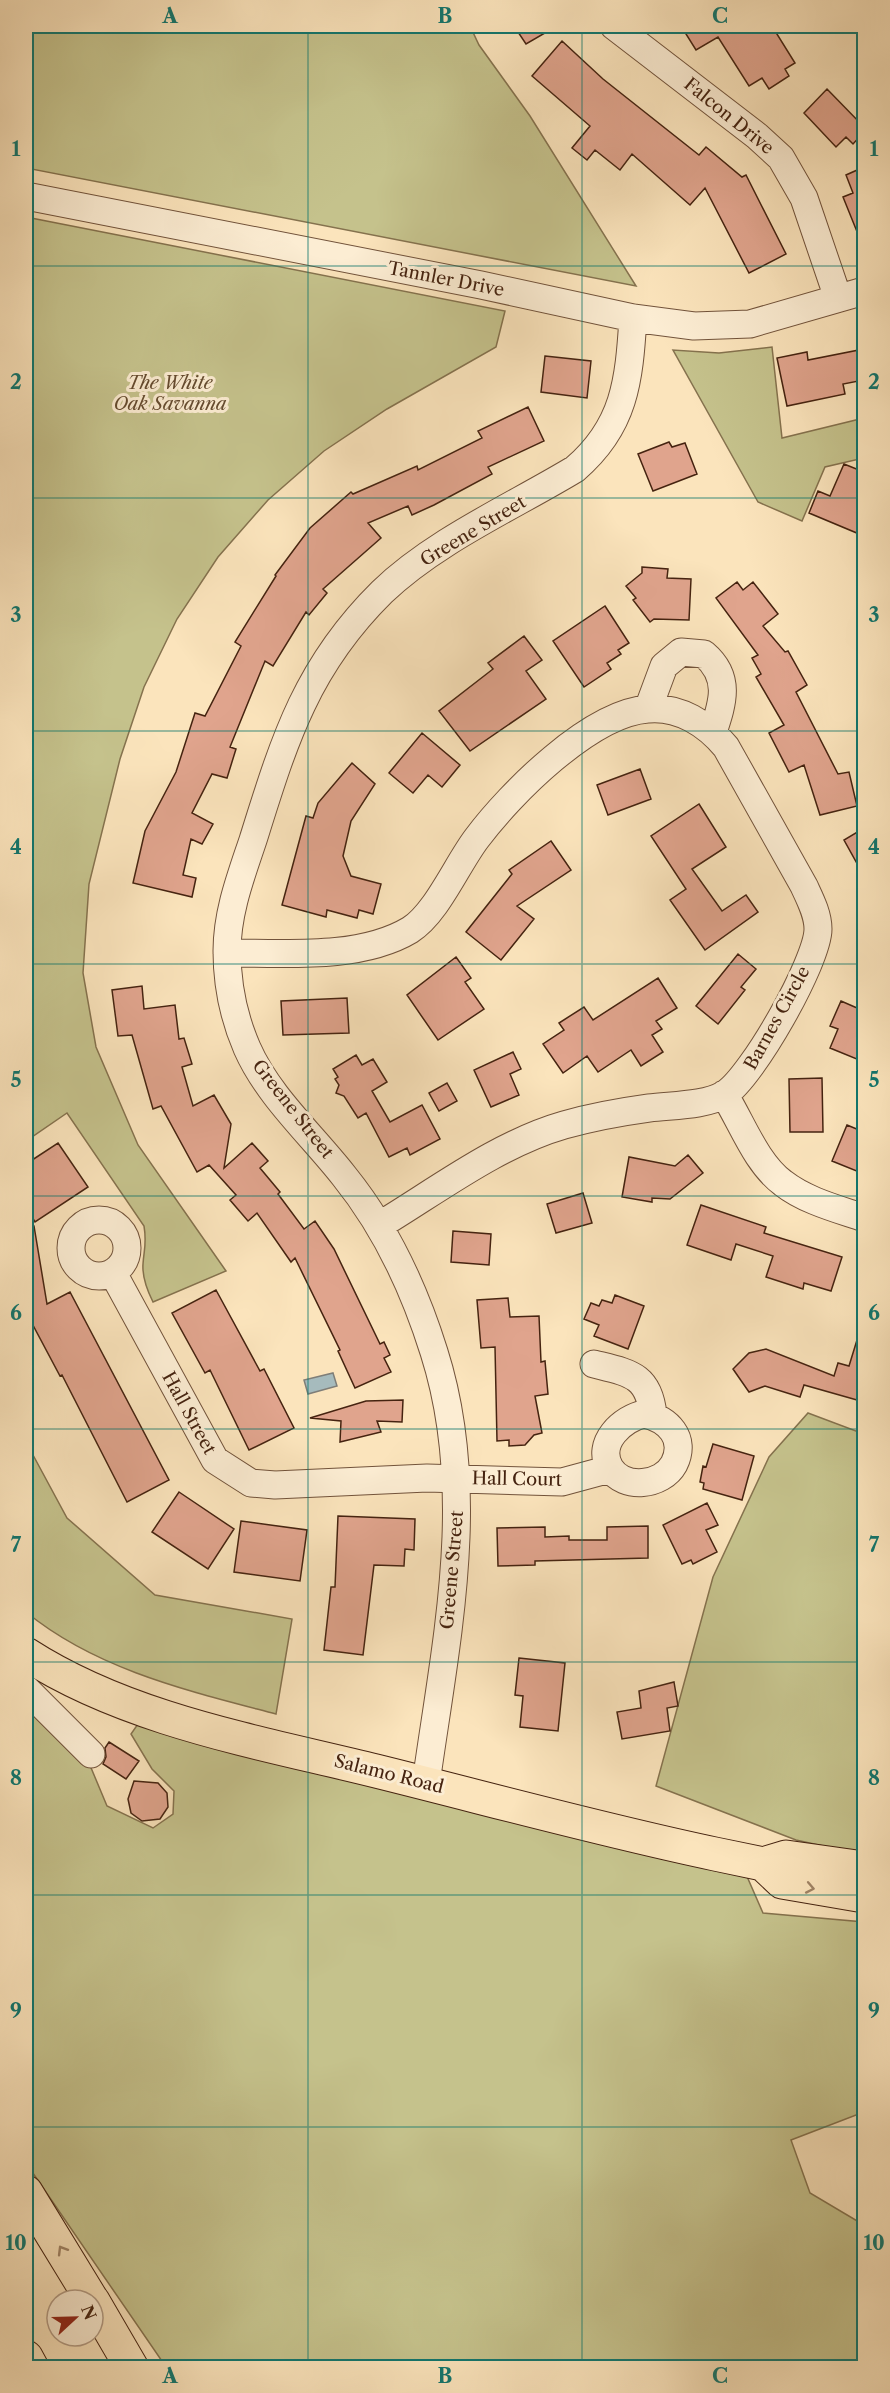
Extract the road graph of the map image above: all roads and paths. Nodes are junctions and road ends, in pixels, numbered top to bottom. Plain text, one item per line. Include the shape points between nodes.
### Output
1 (614, 26) edge
2 (26, 196) edge
3 (864, 291) edge
4 (838, 298) junction
5 (633, 318) junction
6 (648, 709) junction
7 (713, 732) junction
8 (227, 953) junction
9 (724, 1094) junction
10 (864, 1218) edge
11 (380, 1225) junction
12 (113, 1273) dead end
13 (594, 1364) dead end
14 (653, 1415) junction
15 (610, 1469) junction
16 (457, 1478) junction
17 (26, 1654) edge
18 (26, 1689) edge
19 (91, 1754) dead end
20 (426, 1783) junction
21 (763, 1864) junction
22 (864, 1868) edge
23 (864, 1896) edge
24 (26, 2192) edge
25 (85, 2288) edge
26 (105, 2321) edge
27 (26, 2357) edge
28 (32, 2367) edge
29 (132, 2367) edge

1 - 4 street, Falcon Drive via 781,158 804,198
2 - 5 street, Tannler Drive
3 - 4 street, Tannler Drive
4 - 5 street, Tannler Drive via 779,318 736,326 694,326
5 - 8 street, Greene Street via 629,369 617,417 592,454 575,469 434,551 384,590 348,628 315,674 277,763 233,903
6 - 7 street, Barnes Circle via 682,714
6 - 7 street via 664,666 681,652 704,654 717,667 724,685
6 - 8 street, Barnes Circle via 629,712 608,723 537,772 476,839 432,907 413,928 388,942 351,950
7 - 9 street, Barnes Circle via 726,747 804,886 814,907 818,929 815,949 756,1059 745,1076
8 - 11 street, Greene Street via 238,1023 261,1072
9 - 10 street via 769,1169 783,1184 806,1197
9 - 11 street, Barnes Circle via 690,1104 612,1113 523,1141
11 - 16 street, Greene Street via 403,1270 434,1351 450,1417
12 - 16 street, Hall Street via 215,1460 237,1476 251,1483 275,1485
13 - 14 street via 621,1371 646,1386
14 - 15 street via 633,1416 613,1432 607,1458
14 - 15 street via 669,1423 676,1438 675,1462 667,1473 642,1483
15 - 16 street, Hall Court via 562,1482
16 - 20 street, Greene Street via 453,1583
17 - 20 main road, Salamo Road via 68,1679 132,1706
18 - 19 street
20 - 21 main road, Salamo Road via 644,1839
21 - 22 main road, Salamo Road via 786,1857
21 -> 23 main road, Salamo Road via 782,1882
25 -> 24 main road
26 - 29 main road
27 - 28 main road

